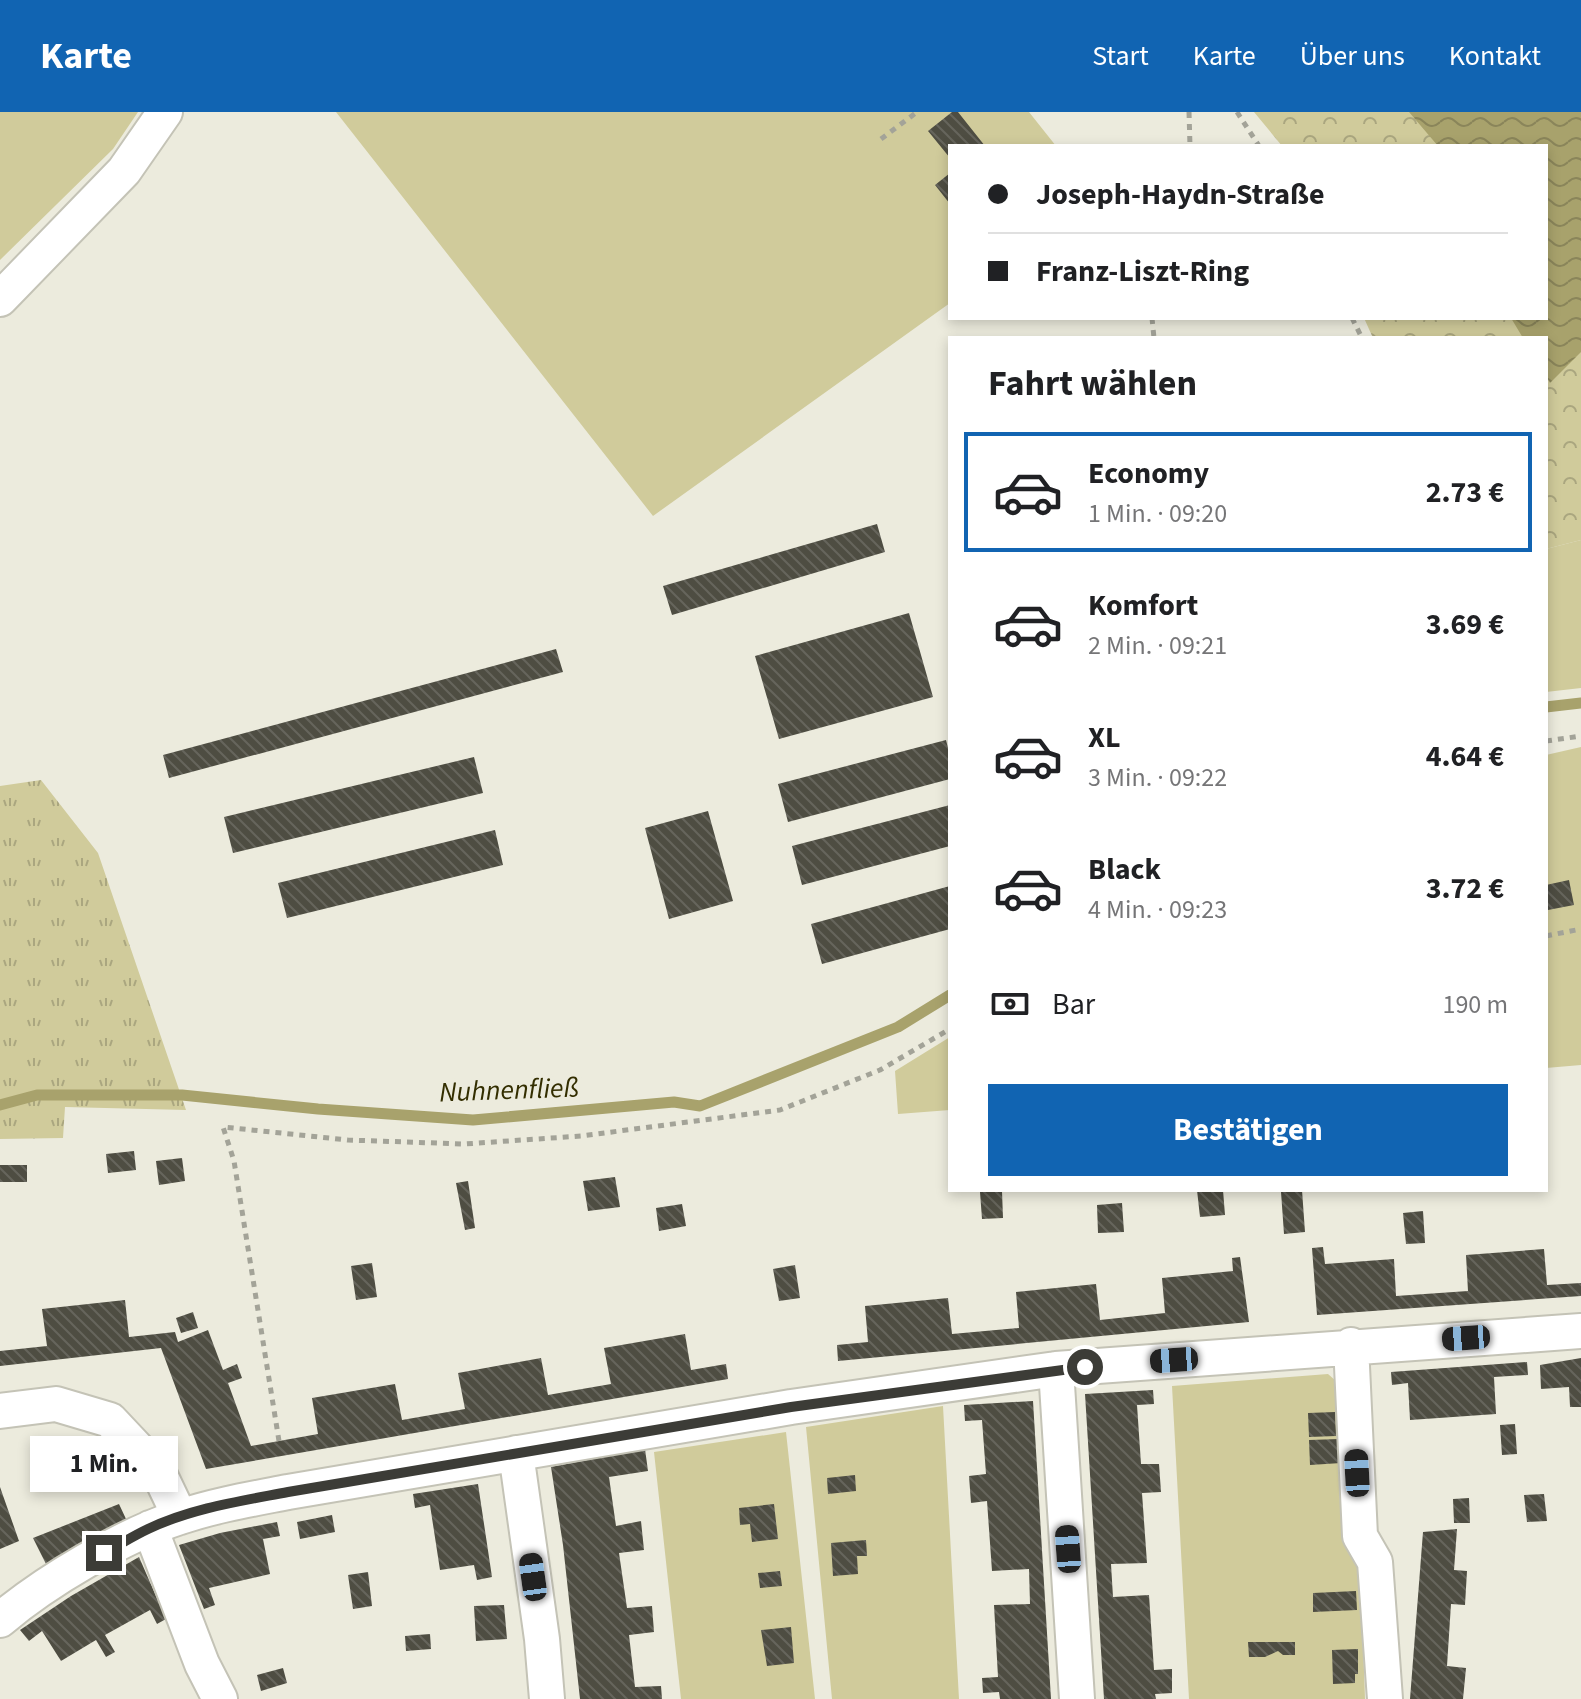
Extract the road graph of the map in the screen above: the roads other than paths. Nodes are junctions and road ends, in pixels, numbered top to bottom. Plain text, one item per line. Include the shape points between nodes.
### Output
1 (165, 112) edge
2 (0, 299) edge
3 (1581, 1331) edge
4 (1351, 1345) junction
5 (1056, 1369) junction
6 (0, 1411) edge
7 (516, 1453) junction
8 (165, 1522) junction
9 (0, 1620) edge
10 (220, 1699) edge
11 (547, 1699) edge
12 (1077, 1699) edge
13 (1385, 1699) edge

1 - 2 street via 124,171
3 - 4 street
4 - 5 street
4 - 13 street via 1360,1536 1375,1562
5 - 7 street
5 - 12 street
6 - 8 street via 56,1404 110,1420 158,1471
7 - 8 street via 288,1492
7 - 11 street
8 - 9 street via 82,1565
8 - 10 street via 202,1664

